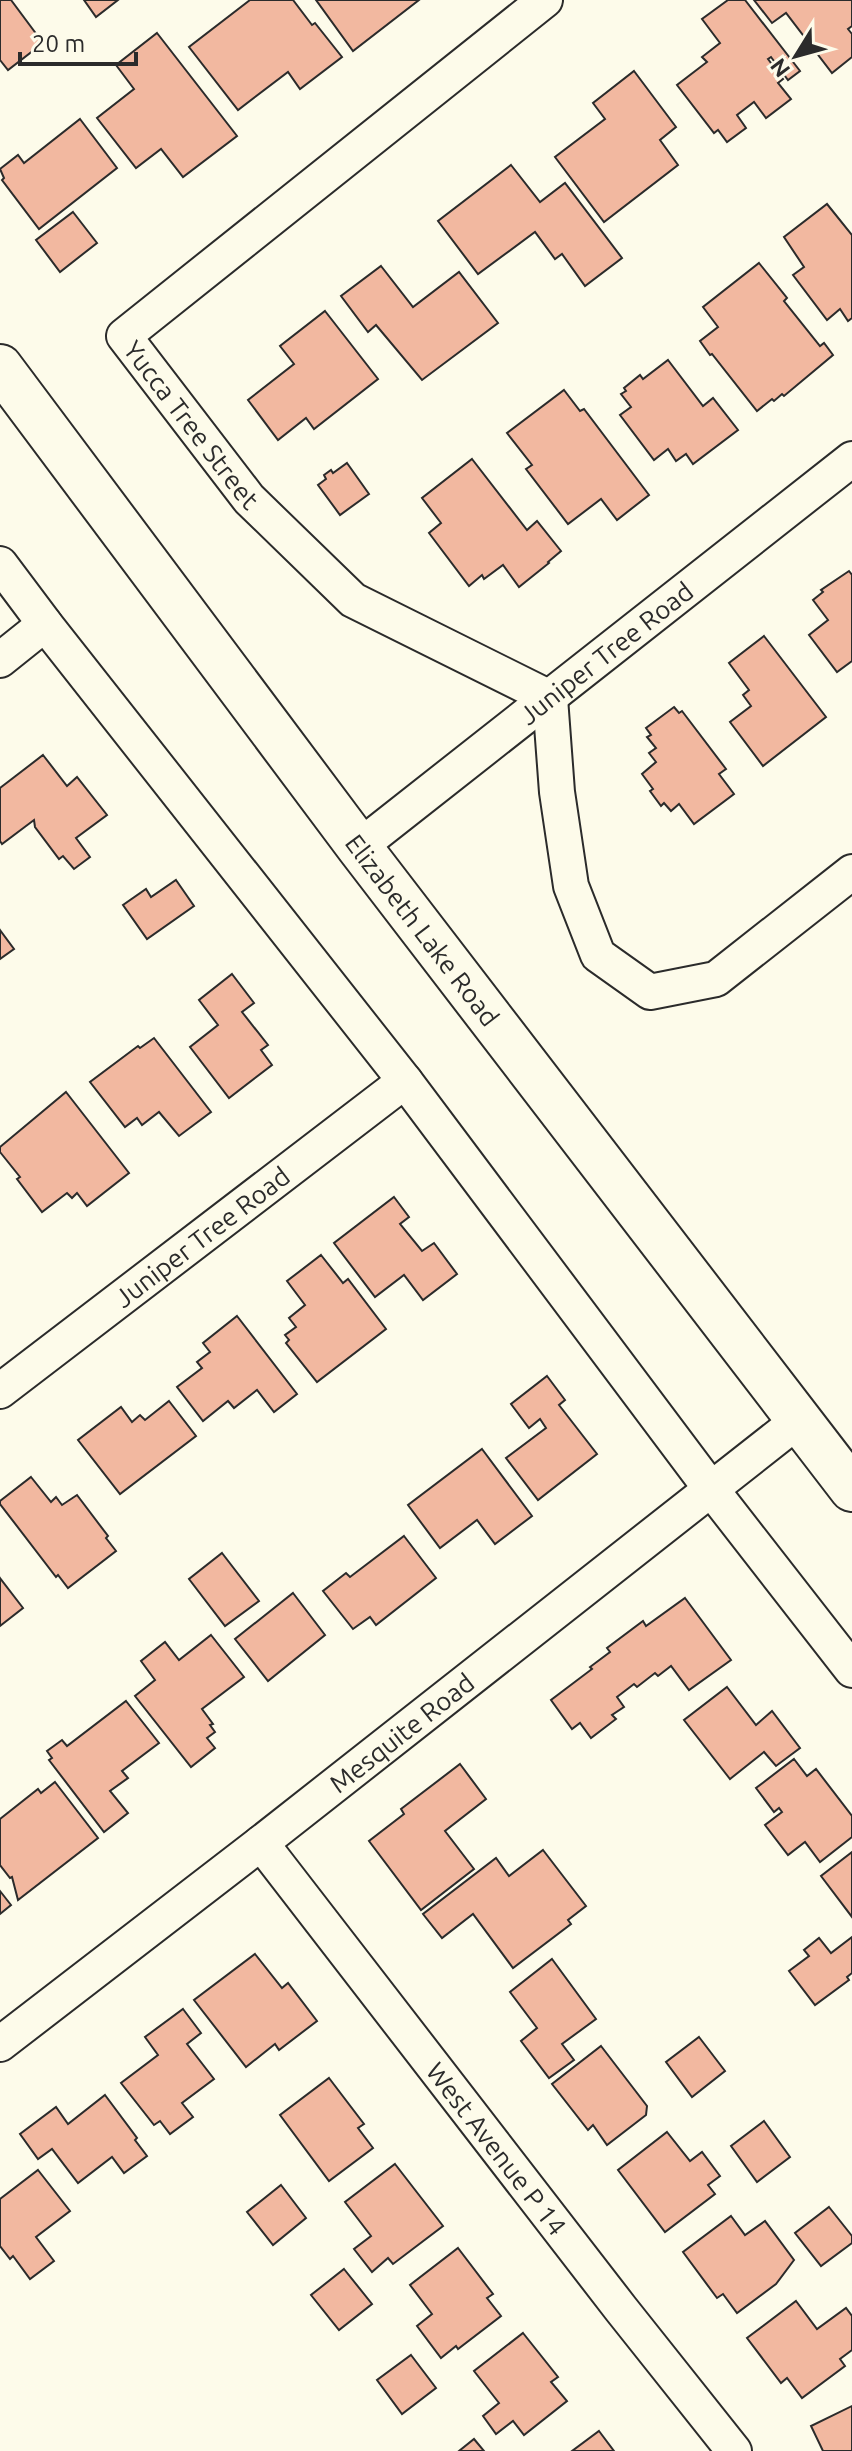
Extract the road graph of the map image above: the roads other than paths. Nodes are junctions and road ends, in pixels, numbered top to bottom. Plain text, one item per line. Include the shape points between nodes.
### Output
1 (536, 3) edge
2 (0, 367) edge
3 (852, 459) edge
4 (0, 564) edge
5 (45, 624) junction
6 (0, 660) edge
7 (550, 698) junction
8 (359, 847) junction
9 (852, 872) edge
10 (405, 1081) junction
11 (0, 1391) edge
12 (799, 1420) junction
13 (711, 1489) junction
14 (852, 1489) edge
15 (852, 1670) edge
16 (261, 1843) junction
17 (0, 2044) edge
18 (734, 2451) edge

1 - 7 street, Yucca Tree Street via 124,336 249,499 353,600
2 - 8 main road, Elizabeth Lake Road
3 - 7 street, Juniper Tree Road
4 - 5 street
5 - 6 street
5 - 10 street
7 - 8 street, Juniper Tree Road
7 - 9 street via 571,886 598,955 650,992 716,979
8 - 12 main road, Elizabeth Lake Road
10 - 11 street, Juniper Tree Road
10 - 13 street
12 - 13 street, Mesquite Road
12 - 14 main road, Elizabeth Lake Road
13 - 15 street
13 - 16 street, Mesquite Road
16 - 17 street, Mesquite Road
16 - 18 street, West Avenue P 14

